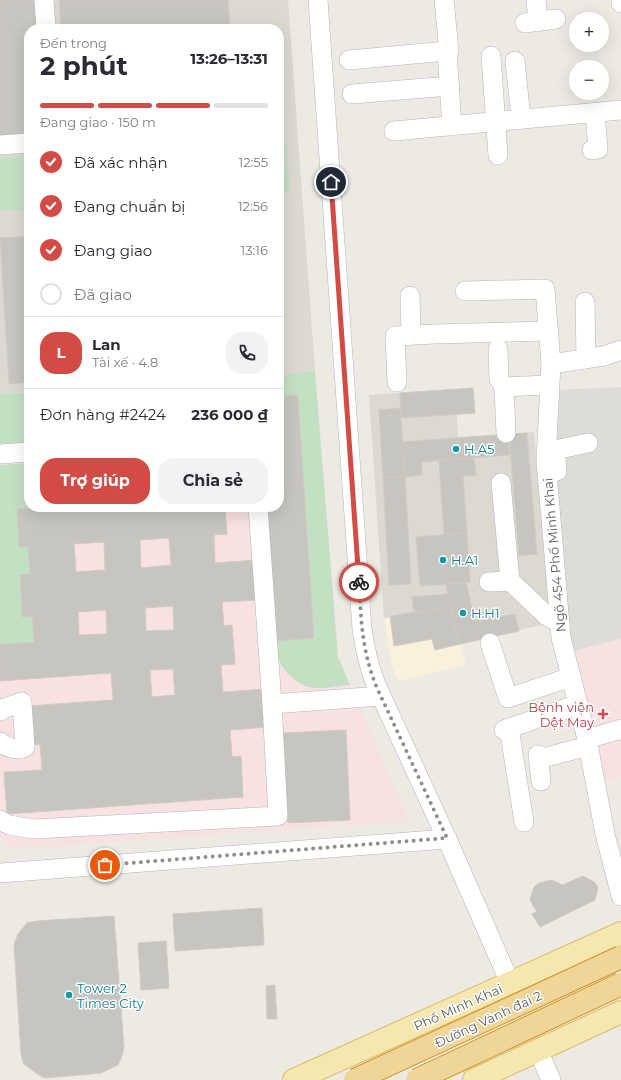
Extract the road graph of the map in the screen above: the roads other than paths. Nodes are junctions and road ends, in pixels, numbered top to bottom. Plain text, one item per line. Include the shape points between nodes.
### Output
1 (44, 0) edge
2 (318, 0) edge
3 (444, 0) edge
4 (536, 0) edge
5 (540, 21) dead end
6 (46, 24) edge
7 (447, 51) junction
8 (491, 56) dead end
9 (349, 60) dead end
10 (515, 60) dead end
11 (450, 86) junction
12 (352, 94) dead end
13 (621, 110) edge
14 (595, 113) junction
15 (521, 119) junction
16 (496, 122) junction
17 (452, 126) junction
18 (394, 131) dead end
19 (24, 143) edge
20 (0, 145) edge
21 (592, 150) dead end
22 (498, 155) dead end
23 (465, 291) dead end
24 (410, 296) dead end
25 (585, 302) dead end
26 (548, 331) junction
27 (411, 335) junction
28 (498, 348) dead end
29 (621, 350) edge
30 (586, 359) junction
31 (551, 364) junction
32 (397, 382) dead end
33 (549, 385) junction
34 (504, 387) junction
35 (506, 433) dead end
36 (588, 443) dead end
37 (24, 452) edge
38 (0, 454) edge
39 (501, 483) dead end
40 (258, 512) edge
41 (510, 580) junction
42 (489, 582) dead end
43 (561, 631) junction
44 (490, 643) dead end
45 (571, 677) junction
46 (381, 696) junction
47 (272, 704) junction
48 (578, 704) junction
49 (0, 711) edge
50 (621, 729) edge
51 (0, 742) edge
52 (588, 742) junction
53 (541, 781) dead end
54 (0, 820) edge
55 (524, 822) dead end
56 (447, 838) junction
57 (0, 873) edge
58 (621, 896) edge
59 (621, 933) edge
60 (621, 957) edge
61 (510, 983) junction
62 (621, 984) edge
63 (621, 1012) edge
64 (416, 1025) junction
65 (538, 1050) junction
66 (294, 1080) edge
67 (355, 1080) edge
68 (417, 1080) edge
69 (443, 1080) edge
70 (474, 1080) edge
71 (551, 1080) edge

1 - 6 street
2 - 46 street via 362,629 368,663
3 - 7 street
4 - 5 street
7 - 9 street
7 - 11 street
8 - 16 street
10 - 15 street
11 - 12 street
11 - 17 street
13 - 14 street
14 - 15 street
14 - 21 street via 598,149
15 - 16 street
16 - 17 street
16 - 22 street
17 - 18 street
19 - 20 street
23 - 26 street, Ngõ 454 Phố Minh Khai via 545,289
24 - 27 street
25 - 30 street
26 - 27 street
26 - 31 street, Ngõ 454 Phố Minh Khai
27 - 32 street via 395,336
28 - 34 street via 499,379
29 - 30 street
30 - 31 street
31 - 33 street, Ngõ 454 Phố Minh Khai
33 - 34 street
33 - 43 street, Ngõ 454 Phố Minh Khai via 546,460
34 - 35 street
36 - 43 street via 555,450 568,626
37 - 38 street
39 - 41 street
40 - 47 street
41 - 42 street
41 - 43 street
43 - 45 street, Ngõ 454 Phố Minh Khai
44 - 45 street via 508,698
45 - 48 street, Ngõ 454 Phố Minh Khai
46 - 47 street
46 - 56 street
47 - 54 street via 278,816 34,829 9,825
48 - 52 street, Ngõ 454 Phố Minh Khai
48 - 55 street via 506,729
49 - 51 street via 22,702 25,747 12,748
50 - 52 street
52 - 53 street via 539,757
52 - 58 street, Ngõ 454 Phố Minh Khai via 605,834
56 - 57 street
56 - 61 street
59 - 61 main road, Phố Minh Khai
60 - 67 highway, Đường Vành đai 2, bridge
61 - 64 main road, Phố Minh Khai
61 - 65 main road
62 - 68 highway, Đường Vành đai 2, bridge
63 - 65 main road
64 - 66 main road, Phố Minh Khai
64 - 69 main road
65 - 70 main road
65 - 71 street

